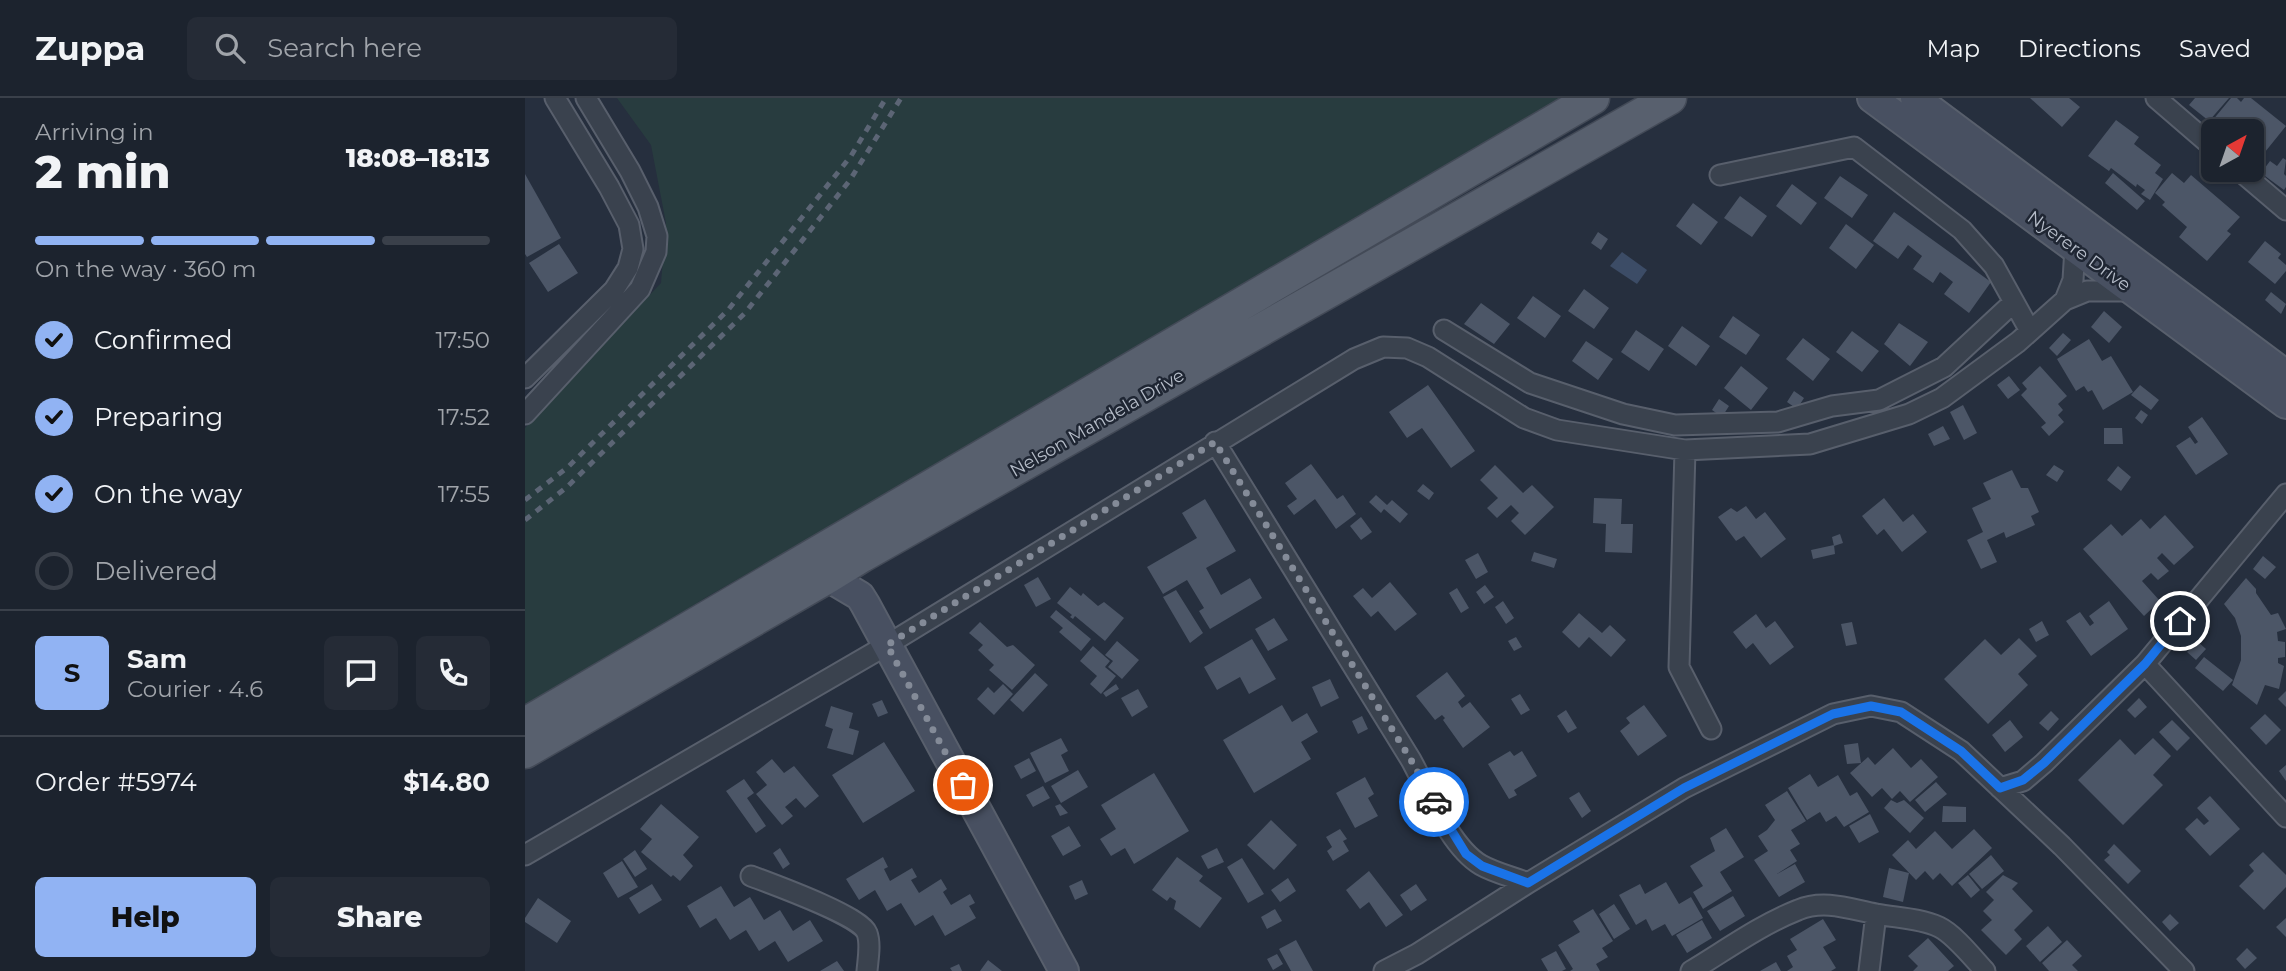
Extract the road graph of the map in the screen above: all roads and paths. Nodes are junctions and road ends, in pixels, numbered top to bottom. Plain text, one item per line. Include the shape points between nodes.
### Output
1 (555, 98) edge
2 (586, 98) edge
3 (1593, 98) edge
4 (1671, 98) edge
5 (1873, 98) edge
6 (1915, 98) edge
7 (2156, 98) edge
8 (2201, 137) edge
9 (1720, 175) dead end
10 (2253, 182) edge
11 (2286, 210) edge
12 (2075, 248) junction
13 (2133, 291) junction
14 (2065, 300) junction
15 (2014, 302) junction
16 (1444, 330) dead end
17 (2030, 331) junction
18 (2286, 375) edge
19 (525, 378) edge
20 (2286, 404) edge
21 (525, 414) edge
22 (1215, 442) junction
23 (1685, 450) junction
24 (2286, 494) edge
25 (862, 556) junction
26 (828, 577) junction
27 (865, 604) junction
28 (887, 645) junction
29 (2145, 664) junction
30 (525, 724) edge
31 (1711, 729) dead end
32 (525, 752) edge
33 (2000, 788) junction
34 (2286, 817) edge
35 (525, 855) edge
36 (751, 876) dead end
37 (1528, 883) junction
38 (1875, 914) junction
39 (867, 971) edge
40 (1063, 971) edge
41 (1384, 971) edge
42 (1691, 971) edge
43 (1869, 971) edge
44 (1985, 971) edge
45 (2184, 971) edge

1 - 19 street via 629,225 633,249 614,290
2 - 21 street via 648,207 657,236 656,252 640,289
3 - 30 main road, Nelson Mandela Drive
4 - 25 main road, Nelson Mandela Drive
5 - 12 main road, Nyerere Drive
6 - 18 main road, Nyerere Drive
7 - 8 street
9 - 15 street via 1854,147 1962,230 1994,266
10 - 11 street
12 - 13 main road, Nyerere Drive
12 - 14 street via 2073,280
13 - 14 street via 2087,291
13 - 20 main road, Nyerere Drive
14 - 17 street
15 - 16 street via 1944,367 1879,400 1832,406 1779,422 1675,425 1623,414 1530,383
15 - 17 street
17 - 23 street via 1942,398 1909,414 1810,444
22 - 23 street via 1354,359 1392,347 1428,357 1524,418 1557,430
22 - 28 street
22 - 37 street via 1466,854 1482,866
23 - 31 street via 1679,667
24 - 29 street
25 - 26 main road, Nelson Mandela Drive
25 - 27 main road
26 - 27 main road via 860,596
26 - 32 main road, Nelson Mandela Drive
27 - 28 main road
28 - 35 street
28 - 40 main road
29 - 33 street via 2044,763 2023,780
29 - 34 street
33 - 37 street via 1961,751 1901,712 1871,706 1833,714 1684,788
33 - 45 street
36 - 39 street via 861,925 867,932
37 - 41 street
38 - 42 street via 1821,905 1800,909
38 - 43 street
38 - 44 street via 1941,928

